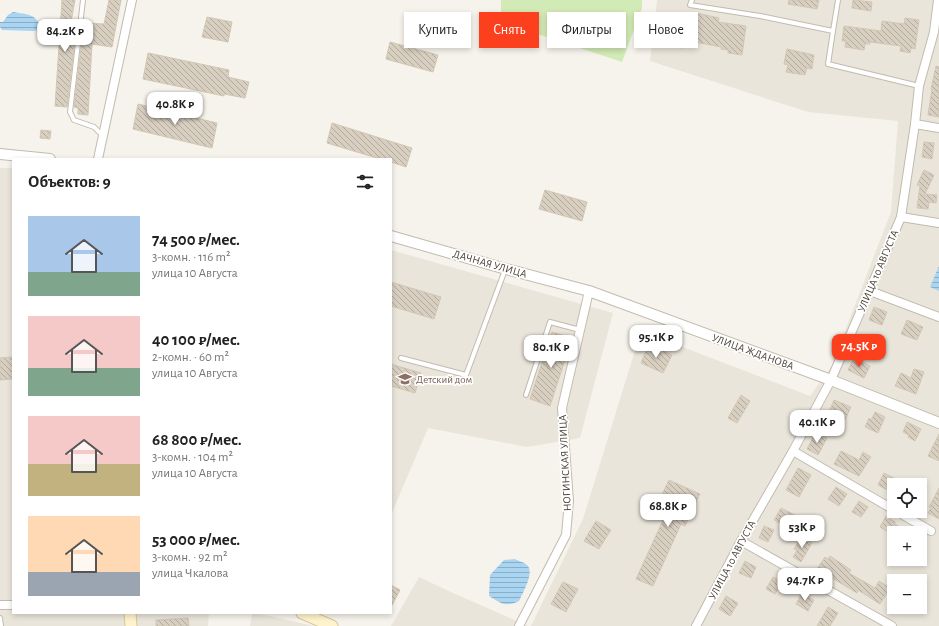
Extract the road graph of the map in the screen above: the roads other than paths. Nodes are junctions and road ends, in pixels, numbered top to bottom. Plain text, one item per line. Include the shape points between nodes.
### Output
1 (83, 0) edge
2 (132, 0) edge
3 (692, 0) edge
4 (838, 0) edge
5 (938, 0) edge
6 (833, 31) junction
7 (937, 32) edge
8 (920, 86) junction
9 (916, 124) junction
10 (939, 128) edge
11 (103, 136) junction
12 (0, 154) edge
13 (40, 158) edge
14 (98, 158) edge
15 (901, 217) junction
16 (939, 223) edge
17 (392, 236) edge
18 (506, 269) junction
19 (589, 291) junction
20 (870, 291) junction
21 (939, 317) edge
22 (580, 330) junction
23 (401, 358) dead end
24 (831, 380) junction
25 (526, 395) dead end
26 (939, 423) edge
27 (793, 451) junction
28 (887, 505) edge
29 (908, 518) edge
30 (930, 531) dead end
31 (741, 540) junction
32 (0, 605) edge
33 (12, 605) edge
34 (130, 614) edge
35 (304, 614) edge
36 (0, 618) edge
37 (1, 626) edge
38 (131, 626) edge
39 (332, 626) edge
40 (519, 626) edge
41 (696, 626) edge
42 (892, 626) edge

1 - 11 lane via 70,112 74,120 94,127
2 - 11 street
3 - 6 lane via 690,5
4 - 6 lane
5 - 7 street, УЛИЦА 10 АВГУСТА
6 - 8 lane via 828,64
7 - 8 street, УЛИЦА 10 АВГУСТА
8 - 9 street, УЛИЦА 10 АВГУСТА
9 - 10 street
9 - 15 street, УЛИЦА 10 АВГУСТА
11 - 14 street
12 - 13 street
15 - 16 street
15 - 20 street, УЛИЦА 10 АВГУСТА
17 - 18 street, ДАЧНАЯ УЛИЦА
18 - 19 street, ДАЧНАЯ УЛИЦА
18 - 23 lane via 466,375
19 - 22 street, НОГИНСКАЯ УЛИЦА
19 - 24 street, УЛИЦА ЖДАНОВА
20 - 21 street
20 - 24 street, УЛИЦА 10 АВГУСТА
22 - 25 lane via 550,322
22 - 40 street, НОГИНСКАЯ УЛИЦА via 562,408 570,501 566,535
24 - 26 street, УЛИЦА ЖДАНОВА
24 - 27 street, УЛИЦА 10 АВГУСТА
27 - 28 street
27 - 31 street, УЛИЦА 10 АВГУСТА
29 - 30 street
31 - 41 street, УЛИЦА 10 АВГУСТА
31 - 42 street
32 - 33 street
34 - 38 main road
35 - 39 main road
36 - 37 lane

